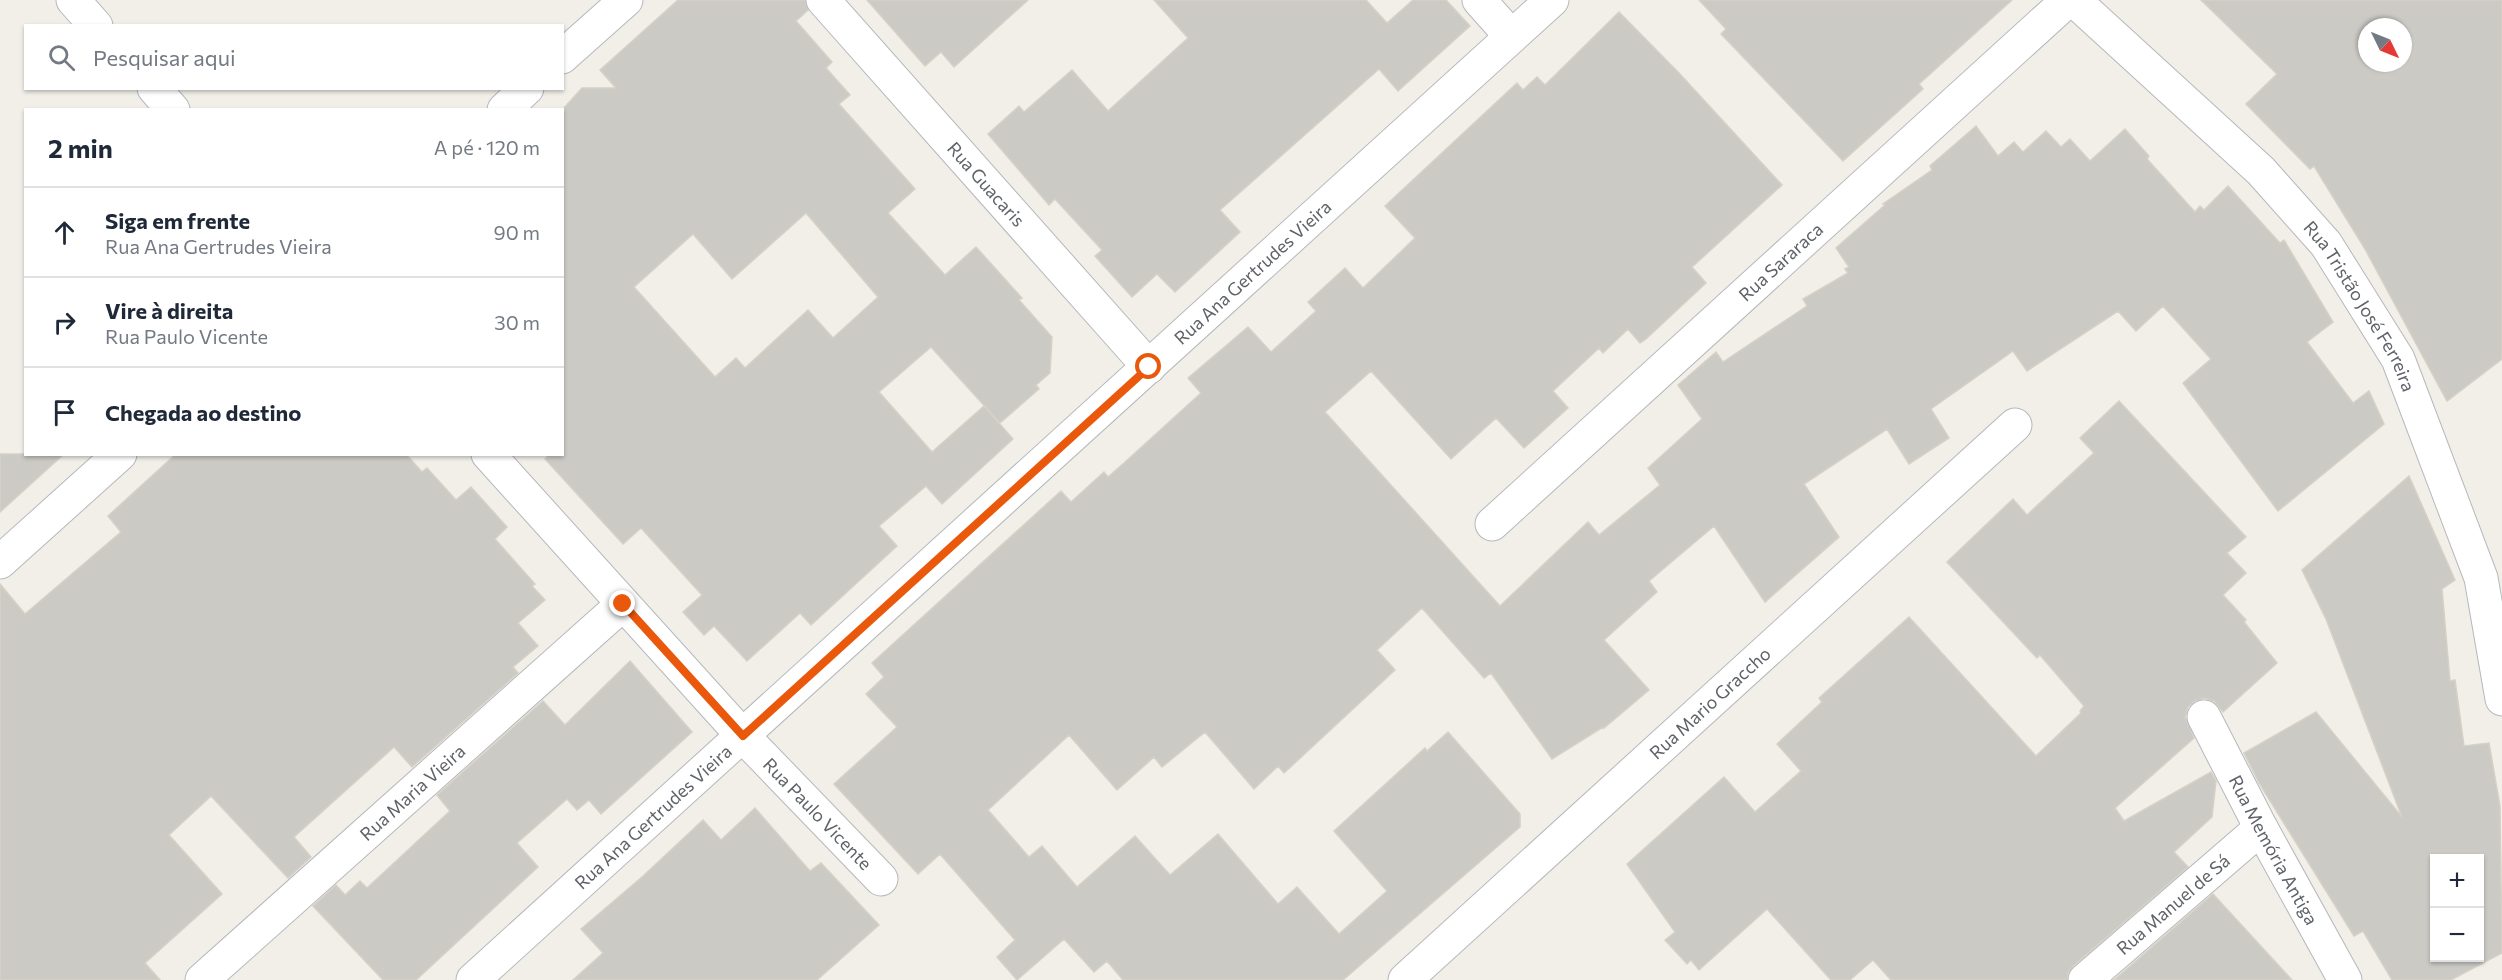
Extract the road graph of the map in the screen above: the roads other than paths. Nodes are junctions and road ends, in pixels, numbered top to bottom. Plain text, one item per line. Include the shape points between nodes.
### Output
1 (73, 0) edge
2 (626, 0) edge
3 (823, 0) edge
4 (1479, 0) edge
5 (1552, 0) edge
6 (2068, 0) edge
7 (2074, 0) edge
8 (94, 24) edge
9 (1512, 36) junction
10 (564, 55) edge
11 (156, 90) edge
12 (525, 90) edge
13 (171, 108) edge
14 (506, 108) edge
15 (1149, 367) junction
16 (2015, 425) dead end
17 (118, 456) edge
18 (490, 456) edge
19 (1492, 524) dead end
20 (0, 562) edge
21 (2491, 570) edge
22 (623, 604) junction
23 (2502, 699) edge
24 (2204, 717) dead end
25 (743, 736) junction
26 (2260, 828) junction
27 (881, 879) dead end
28 (202, 980) edge
29 (473, 980) edge
30 (1405, 980) edge
31 (2085, 980) edge
32 (2346, 980) edge

1 - 8 street
2 - 10 street
3 - 15 street, Rua Guacaris
4 - 9 street
5 - 9 street, Rua Ana Gertrudes Vieira
6 - 19 street, Rua Sararaca
7 - 21 street, Rua Tristão José Ferreira via 2261,171 2326,244 2398,359
9 - 15 street, Rua Ana Gertrudes Vieira
11 - 13 street
12 - 14 street
15 - 25 street, Rua Ana Gertrudes Vieira
16 - 30 street, Rua Mario Graccho
17 - 20 street
18 - 22 street, Rua Paulo Vicente
21 - 23 street, Rua Tristão José Ferreira
22 - 25 street, Rua Paulo Vicente
22 - 28 street, Rua Maria Vieira
24 - 26 street, Rua Memória Antiga
25 - 27 street, Rua Paulo Vicente
25 - 29 street, Rua Ana Gertrudes Vieira
26 - 31 street, Rua Manuel de Sá
26 - 32 street, Rua Memória Antiga

